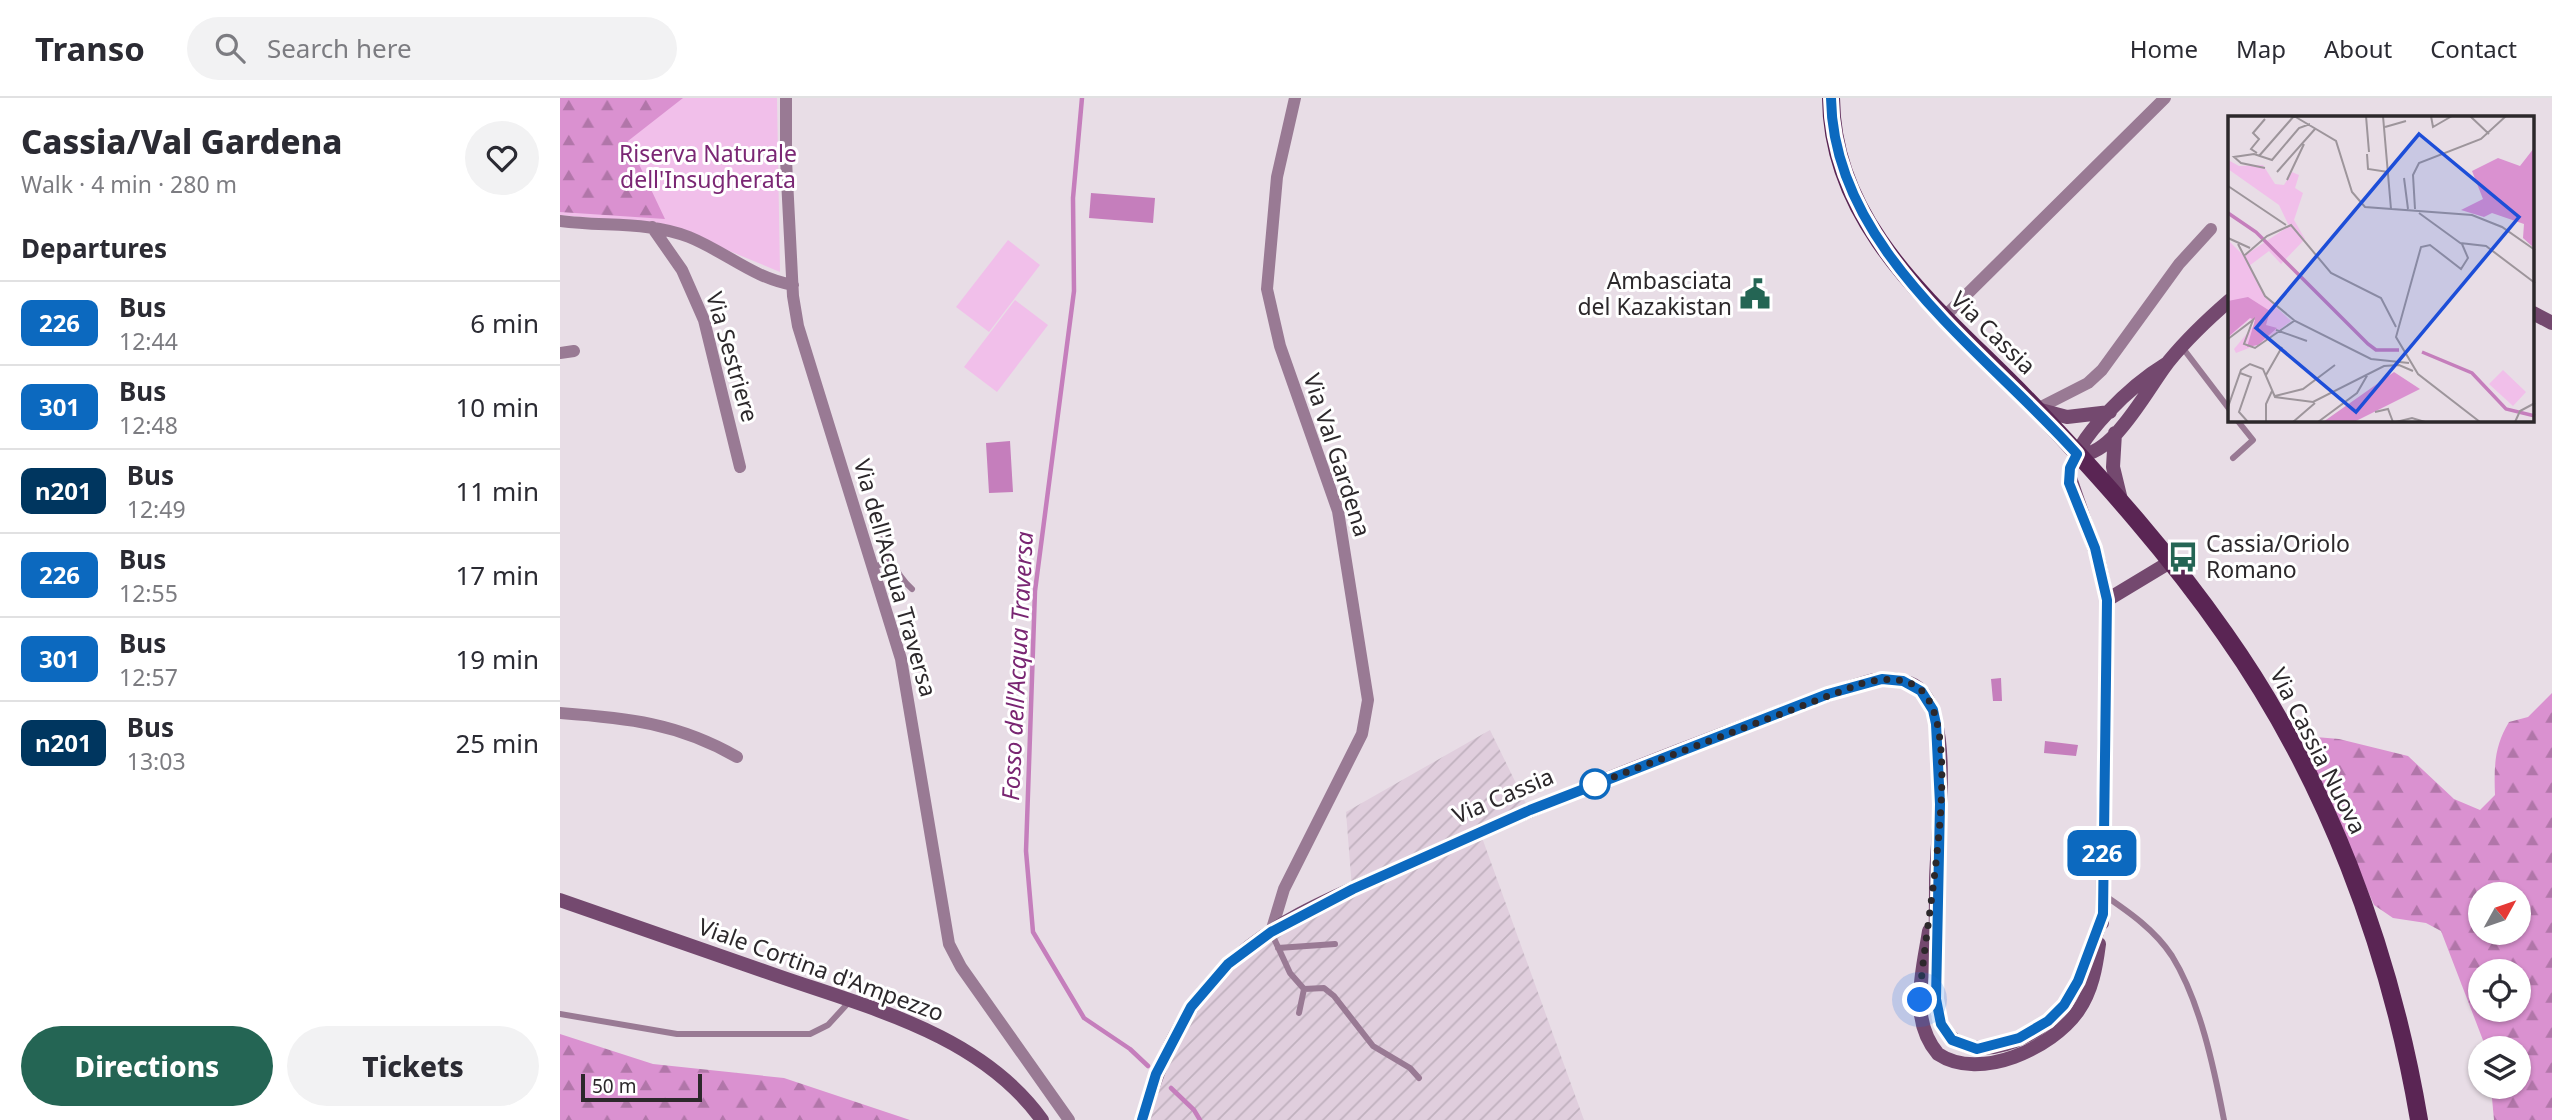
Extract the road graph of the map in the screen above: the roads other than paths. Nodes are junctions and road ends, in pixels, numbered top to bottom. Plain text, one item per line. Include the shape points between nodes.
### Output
1 (786, 98) edge
2 (1294, 98) edge
3 (1831, 98) edge
4 (2161, 99) edge
5 (560, 221) edge
6 (652, 227) junction
7 (2211, 229) dead end
8 (793, 285) junction
9 (2228, 302) edge
10 (2534, 314) edge
11 (1943, 318) junction
12 (2552, 323) edge
13 (2182, 347) junction
14 (574, 351) dead end
15 (560, 353) edge
16 (2166, 364) junction
17 (2228, 407) edge
18 (2037, 409) junction
19 (2110, 412) junction
20 (2239, 422) edge
21 (2115, 433) junction
22 (2077, 454) junction
23 (2233, 458) dead end
24 (740, 467) dead end
25 (2122, 502) junction
26 (878, 517) dead end
27 (892, 560) junction
28 (2170, 562) junction
29 (874, 567) junction
30 (912, 589) dead end
31 (2107, 600) junction
32 (560, 713) edge
33 (737, 757) dead end
34 (2103, 894) junction
35 (560, 900) edge
36 (1271, 932) junction
37 (1335, 944) dead end
38 (1278, 948) junction
39 (1304, 989) junction
40 (850, 1001) junction
41 (1299, 1013) dead end
42 (560, 1014) edge
43 (1419, 1078) dead end
44 (1042, 1120) edge
45 (1069, 1120) edge
46 (1142, 1120) edge
47 (2224, 1120) edge
48 (2419, 1120) edge

1 - 8 street, Via dell'Acqua Traversa
2 - 36 street, Via Val Gardena via 1277,177 1267,289 1280,346 1338,511 1368,700 1362,733 1284,889
3 - 11 main road, Via Cassia via 1838,154 1862,209 1905,277
4 - 11 street
5 - 6 street, Via Sestriere
6 - 8 street, Via Sestriere via 690,237 758,275
6 - 24 street, Via Sestriere via 682,270 704,320
7 - 18 street via 2179,264 2095,377
8 - 29 street, Via dell'Acqua Traversa via 808,367
9 - 13 street
10 - 12 street
11 - 18 main road, Via Cassia
13 - 16 street
13 - 17 lane
14 - 15 street
16 - 19 street
16 - 21 street via 2144,400
18 - 19 street via 2067,417
18 - 22 main road, Via Cassia
19 - 22 street
20 - 23 lane via 2253,440
21 - 22 street via 2092,452
21 - 25 street via 2113,467
22 - 25 main road, Via Cassia Nuova
22 - 31 street, Via Cassia via 2069,483 2095,548
25 - 28 main road, Via Cassia Nuova
26 - 27 lane
27 - 29 lane
27 - 30 lane
28 - 31 street
28 - 48 main road, Via Cassia Nuova via 2239,655 2330,821 2387,976
29 - 45 street, Via dell'Acqua Traversa via 908,688 949,944
31 - 34 street, Via Cassia
32 - 33 street via 678,729
34 - 36 street, Via Cassia via 2091,984 2070,1021 2029,1049 2000,1060 1959,1063 1935,1051 1920,1013 1936,877 1940,768 1933,710 1916,687 1882,679 1828,694 1530,810 1353,889
34 - 47 lane via 2143,924 2172,956 2213,1066
35 - 40 street, Viale Cortina d'Ampezzo
36 - 38 lane
36 - 46 street, Via Cassia via 1228,964 1191,1007 1156,1074
37 - 38 lane
38 - 39 lane
39 - 41 lane
39 - 43 lane via 1324,988 1335,996 1373,1046
40 - 42 lane via 828,1025 810,1034 677,1034
40 - 44 street, Viale Cortina d'Ampezzo via 923,1029 979,1059 1014,1086

